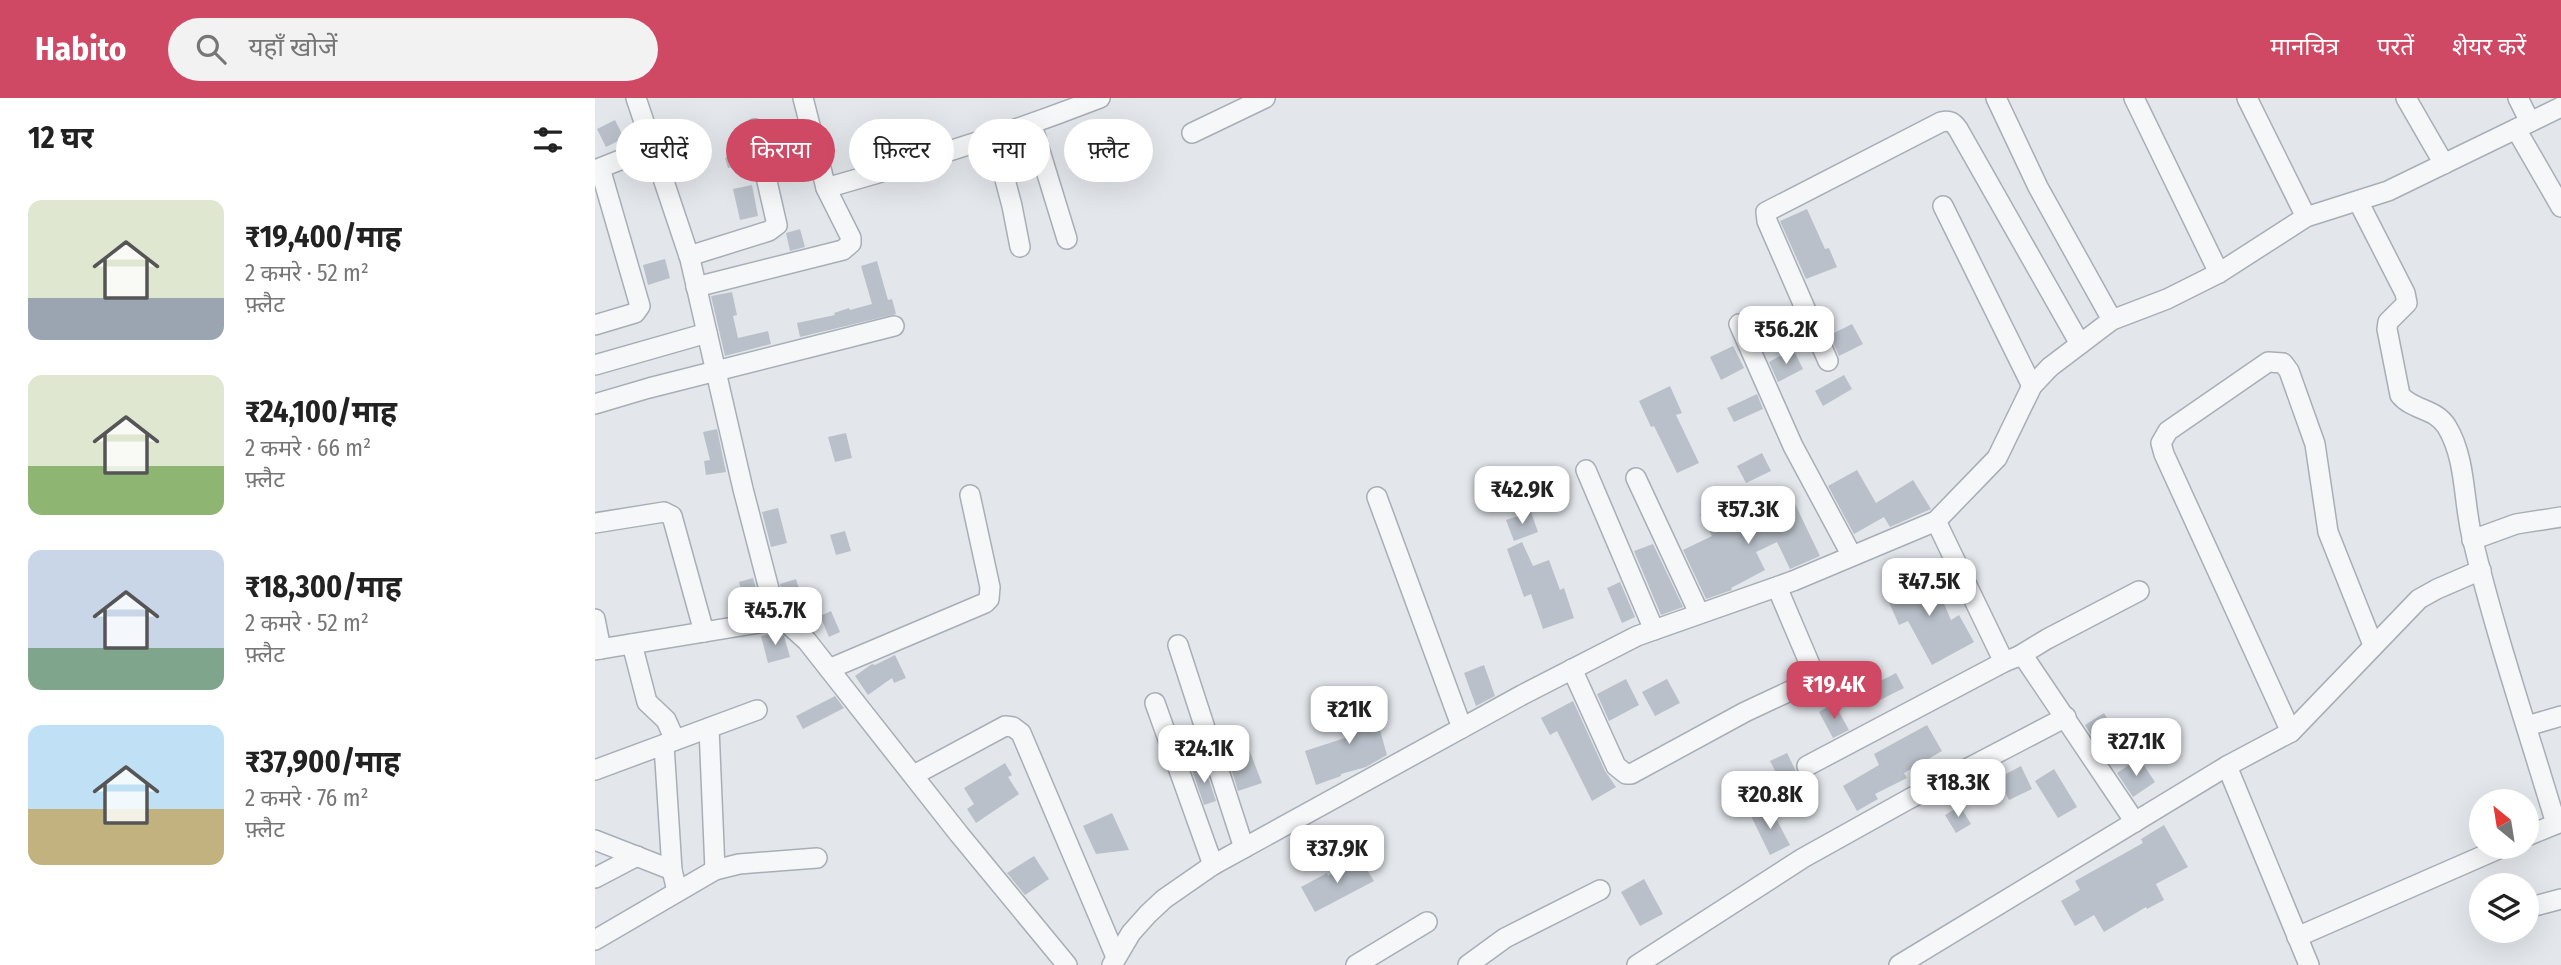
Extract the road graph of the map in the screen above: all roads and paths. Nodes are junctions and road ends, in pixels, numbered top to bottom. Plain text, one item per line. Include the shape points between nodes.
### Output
1 (636, 98) edge
2 (803, 98) edge
3 (1100, 98) edge
4 (1265, 98) edge
5 (1996, 98) edge
6 (2134, 98) edge
7 (2247, 98) edge
8 (2406, 98) edge
9 (2518, 98) edge
10 (2561, 107) edge
11 (643, 119) edge
12 (1047, 119) edge
13 (2523, 125) junction
14 (1192, 133) dead end
15 (968, 146) edge
16 (616, 162) edge
17 (2444, 164) junction
18 (597, 169) edge
19 (665, 182) edge
20 (767, 182) edge
21 (1006, 182) edge
22 (1050, 182) edge
23 (826, 188) junction
24 (2358, 201) junction
25 (1943, 206) dead end
26 (2561, 207) edge
27 (2306, 217) junction
28 (1067, 239) dead end
29 (1020, 247) dead end
30 (689, 256) junction
31 (2218, 273) junction
32 (697, 287) junction
33 (2112, 320) junction
34 (1739, 324) dead end
35 (595, 325) edge
36 (894, 326) dead end
37 (707, 333) junction
38 (2080, 344) junction
39 (1828, 361) dead end
40 (595, 365) edge
41 (715, 370) junction
42 (2032, 386) junction
43 (595, 404) edge
44 (1586, 470) dead end
45 (1636, 478) dead end
46 (970, 495) dead end
47 (1377, 497) dead end
48 (2561, 517) edge
49 (1936, 522) junction
50 (595, 523) edge
51 (2472, 540) junction
52 (1852, 556) junction
53 (2481, 570) junction
54 (1777, 586) junction
55 (2139, 591) dead end
56 (1699, 613) junction
57 (595, 619) edge
58 (777, 620) junction
59 (1654, 630) junction
60 (704, 632) junction
61 (632, 644) junction
62 (1178, 645) dead end
63 (2373, 645) junction
64 (598, 649) edge
65 (2011, 659) junction
66 (829, 669) junction
67 (1572, 669) junction
68 (1155, 703) dead end
69 (757, 710) dead end
70 (2561, 716) edge
71 (2066, 717) junction
72 (2527, 726) junction
73 (709, 728) junction
74 (1462, 728) junction
75 (2291, 732) junction
76 (669, 743) junction
77 (1807, 766) dead end
78 (2227, 766) junction
79 (595, 770) edge
80 (914, 775) junction
81 (2134, 822) junction
82 (2558, 823) edge
83 (2539, 831) edge
84 (595, 840) edge
85 (1244, 848) junction
86 (637, 856) junction
87 (817, 858) dead end
88 (2476, 859) edge
89 (1213, 865) junction
90 (672, 870) junction
91 (715, 870) junction
92 (595, 878) edge
93 (1599, 890) dead end
94 (677, 891) junction
95 (2561, 899) edge
96 (2539, 905) edge
97 (1427, 922) dead end
98 (2298, 937) junction
99 (595, 940) edge
100 (1114, 961) edge
101 (1067, 965) edge
102 (1356, 965) edge
103 (1468, 965) edge
104 (1637, 965) edge
105 (1899, 965) edge
106 (2309, 965) edge

1 - 11 street
2 - 23 street
3 - 12 street
4 - 14 street
5 - 33 street via 2038,187
6 - 31 street
7 - 27 street
8 - 17 street
9 - 13 street
10 - 13 street
13 - 17 street
13 - 26 street
15 - 23 street
16 - 18 street
17 - 24 street
18 - 35 street via 640,306 635,313
19 - 30 street
20 - 30 street via 777,225
21 - 29 street
22 - 28 street
23 - 32 street via 851,238 847,247
24 - 27 street
24 - 51 street via 2405,293 2407,303 2387,329 2397,388 2405,401 2442,419 2450,431 2457,447
25 - 42 street
27 - 31 street
30 - 32 street
31 - 33 street
32 - 37 street
33 - 38 street
34 - 52 street via 1793,446
36 - 41 street
37 - 40 street
37 - 41 street
38 - 39 street via 1958,129 1948,121 1766,212
38 - 42 street
41 - 43 street
41 - 58 street
42 - 49 street via 1997,458
44 - 59 street
45 - 56 street
46 - 66 street via 989,599
47 - 74 street
48 - 51 street via 2516,524
49 - 52 street
49 - 65 street
50 - 60 street via 664,512 672,516
51 - 53 street
52 - 54 street
53 - 63 street via 2419,599
53 - 72 street
54 - 56 street
54 - 67 street via 1811,667 1811,679 1631,774 1616,766
55 - 65 street
56 - 59 street
57 - 64 street
58 - 60 street
58 - 66 street via 797,631
59 - 67 street
60 - 61 street
61 - 64 street
61 - 76 street via 647,702 666,720
62 - 85 street
63 - 75 street
63 - 75 street via 2328,532 2315,444 2289,371 2283,363 2269,362 2168,431 2161,443
65 - 71 street via 2027,660
65 - 77 street
66 - 80 street
67 - 74 street
68 - 89 street
69 - 73 street
70 - 72 street
71 - 81 street
71 - 104 street via 1803,858
72 - 82 street
73 - 76 street
73 - 91 street
74 - 85 street
75 - 78 street
76 - 79 street
76 - 90 street
78 - 81 street
78 - 98 street
80 - 100 street via 1005,726 1021,733
80 - 101 street
81 - 105 street
82 - 83 street
84 - 86 street
85 - 89 street
86 - 90 street
86 - 92 street
87 - 91 street
88 - 98 street
89 - 100 street via 1164,899 1131,933
90 - 94 street
91 - 94 street
93 - 103 street via 1505,938
94 - 99 street
95 - 96 street
97 - 102 street
98 - 106 street

